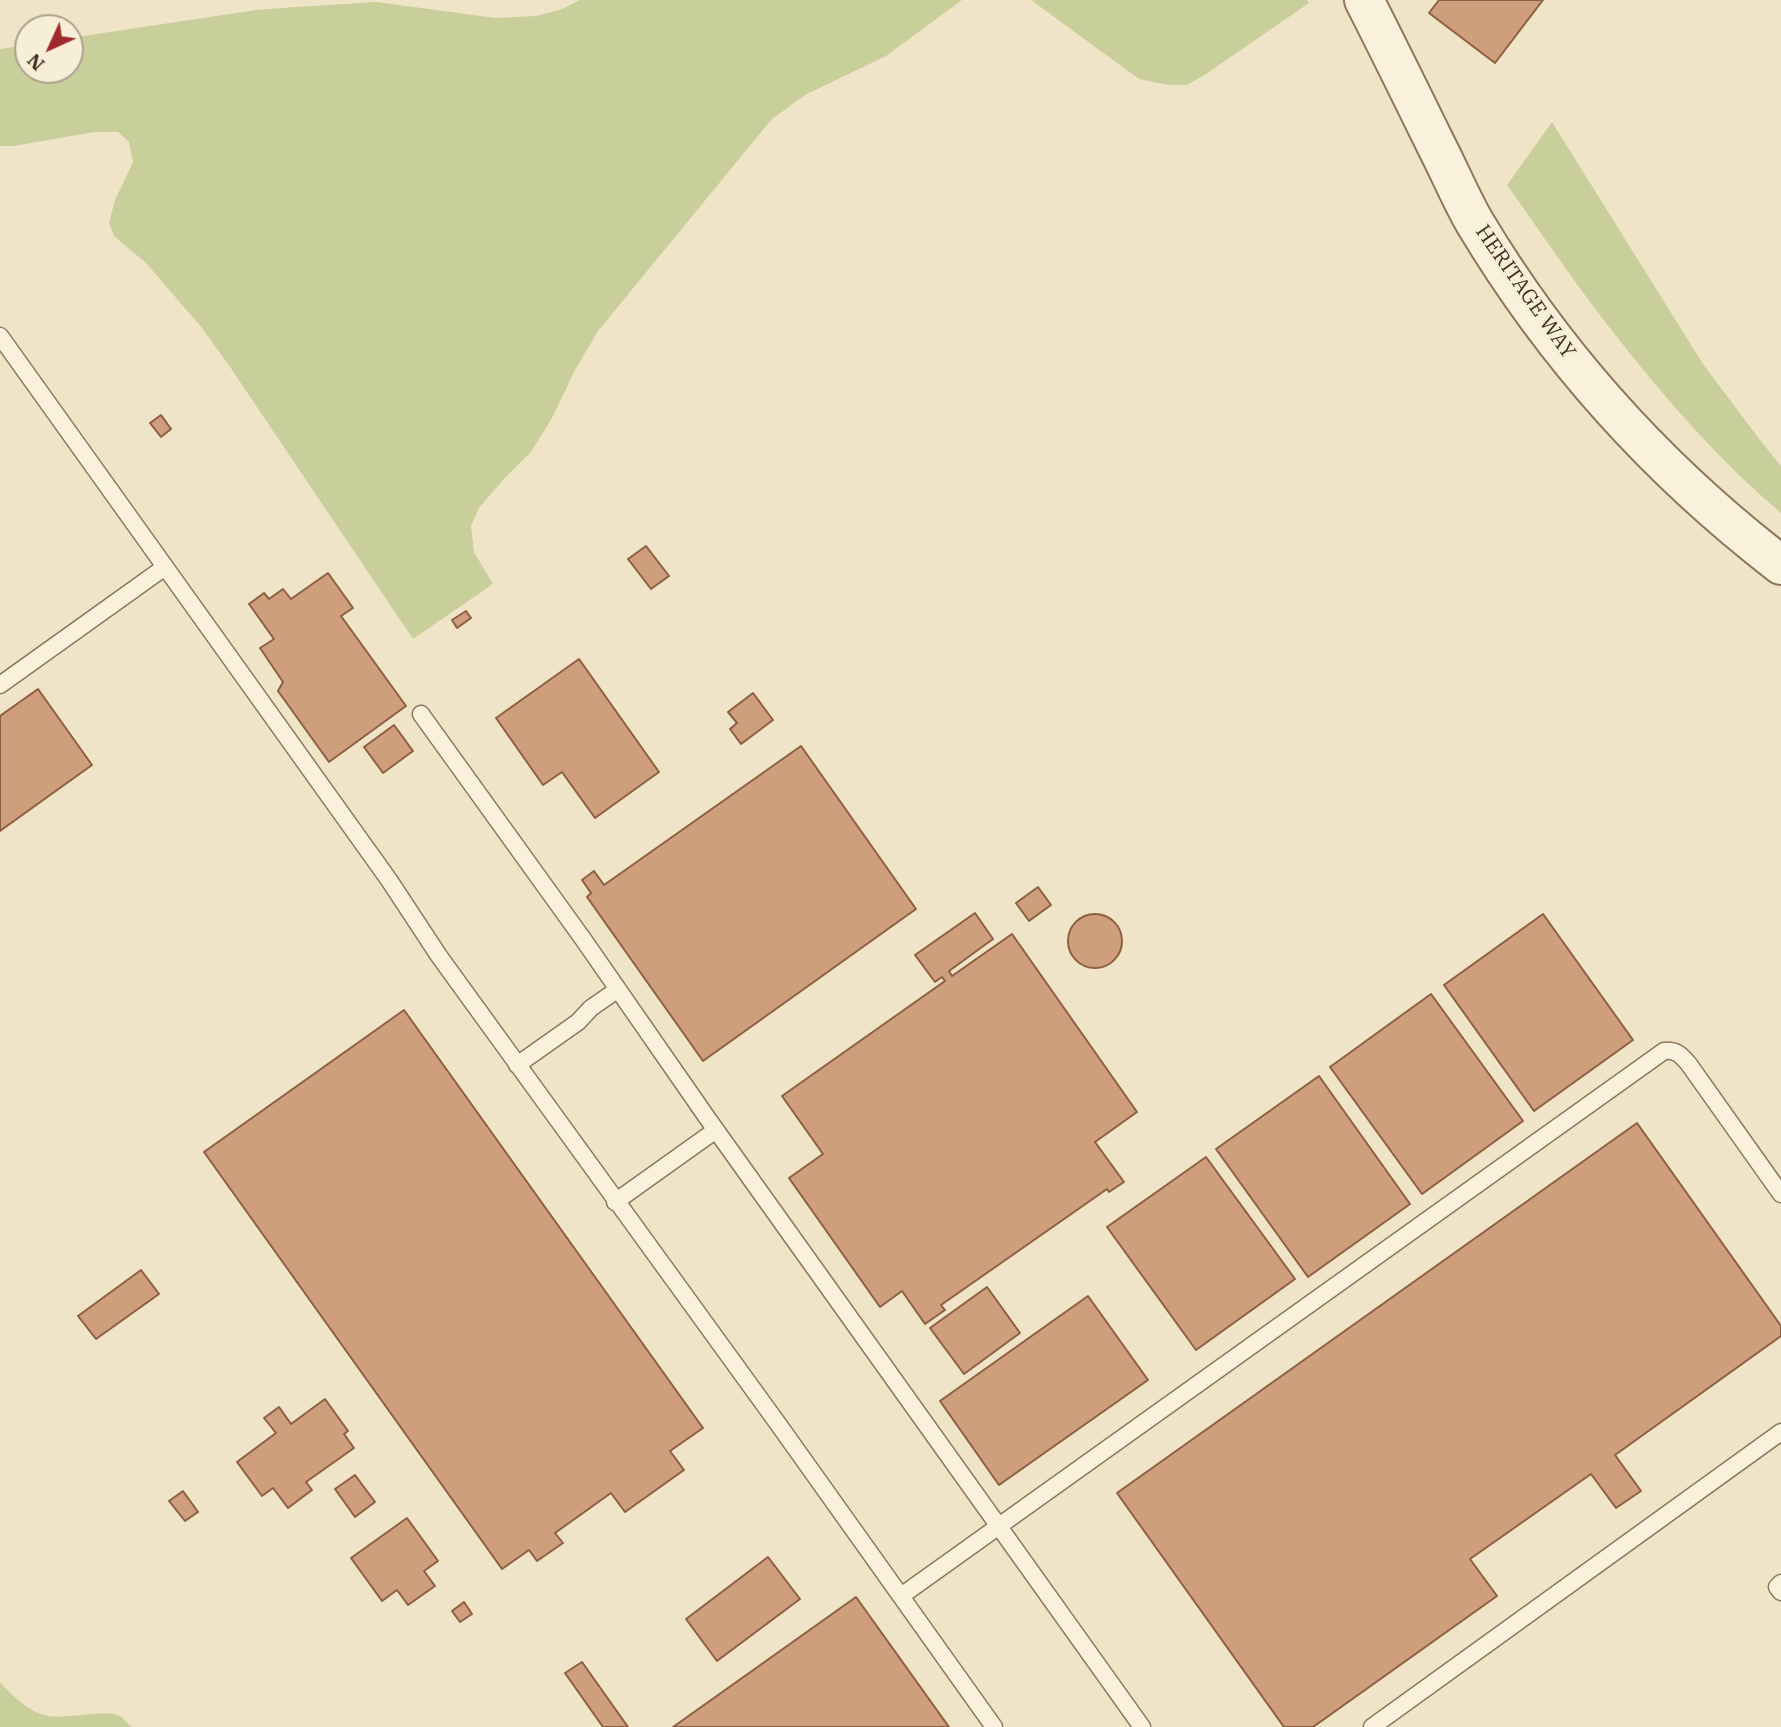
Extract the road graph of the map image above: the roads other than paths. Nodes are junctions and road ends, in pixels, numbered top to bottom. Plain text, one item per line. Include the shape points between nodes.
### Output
1 (1364, 0) edge
2 (0, 336) edge
3 (1781, 565) edge
4 (165, 567) junction
5 (0, 685) edge
6 (421, 714) dead end
7 (617, 990) junction
8 (517, 1065) junction
9 (716, 1130) junction
10 (1781, 1194) edge
11 (615, 1202) junction
12 (1781, 1432) edge
13 (1000, 1526) junction
14 (1781, 1583) edge
15 (1781, 1592) edge
16 (901, 1596) junction
17 (994, 1727) edge
18 (1142, 1727) edge
19 (1372, 1727) edge

1 - 3 street, HERITAGE WAY via 1475,222 1537,318 1616,413 1681,481
2 - 4 lane
4 - 5 lane
4 - 8 lane
6 - 7 lane
7 - 8 lane
7 - 9 lane
8 - 11 lane
9 - 11 lane
9 - 13 lane
10 - 13 lane via 1688,1063 1673,1050 1664,1051
11 - 16 lane
12 - 19 lane
13 - 16 lane
13 - 18 lane
14 - 15 lane via 1777,1587
16 - 17 lane

